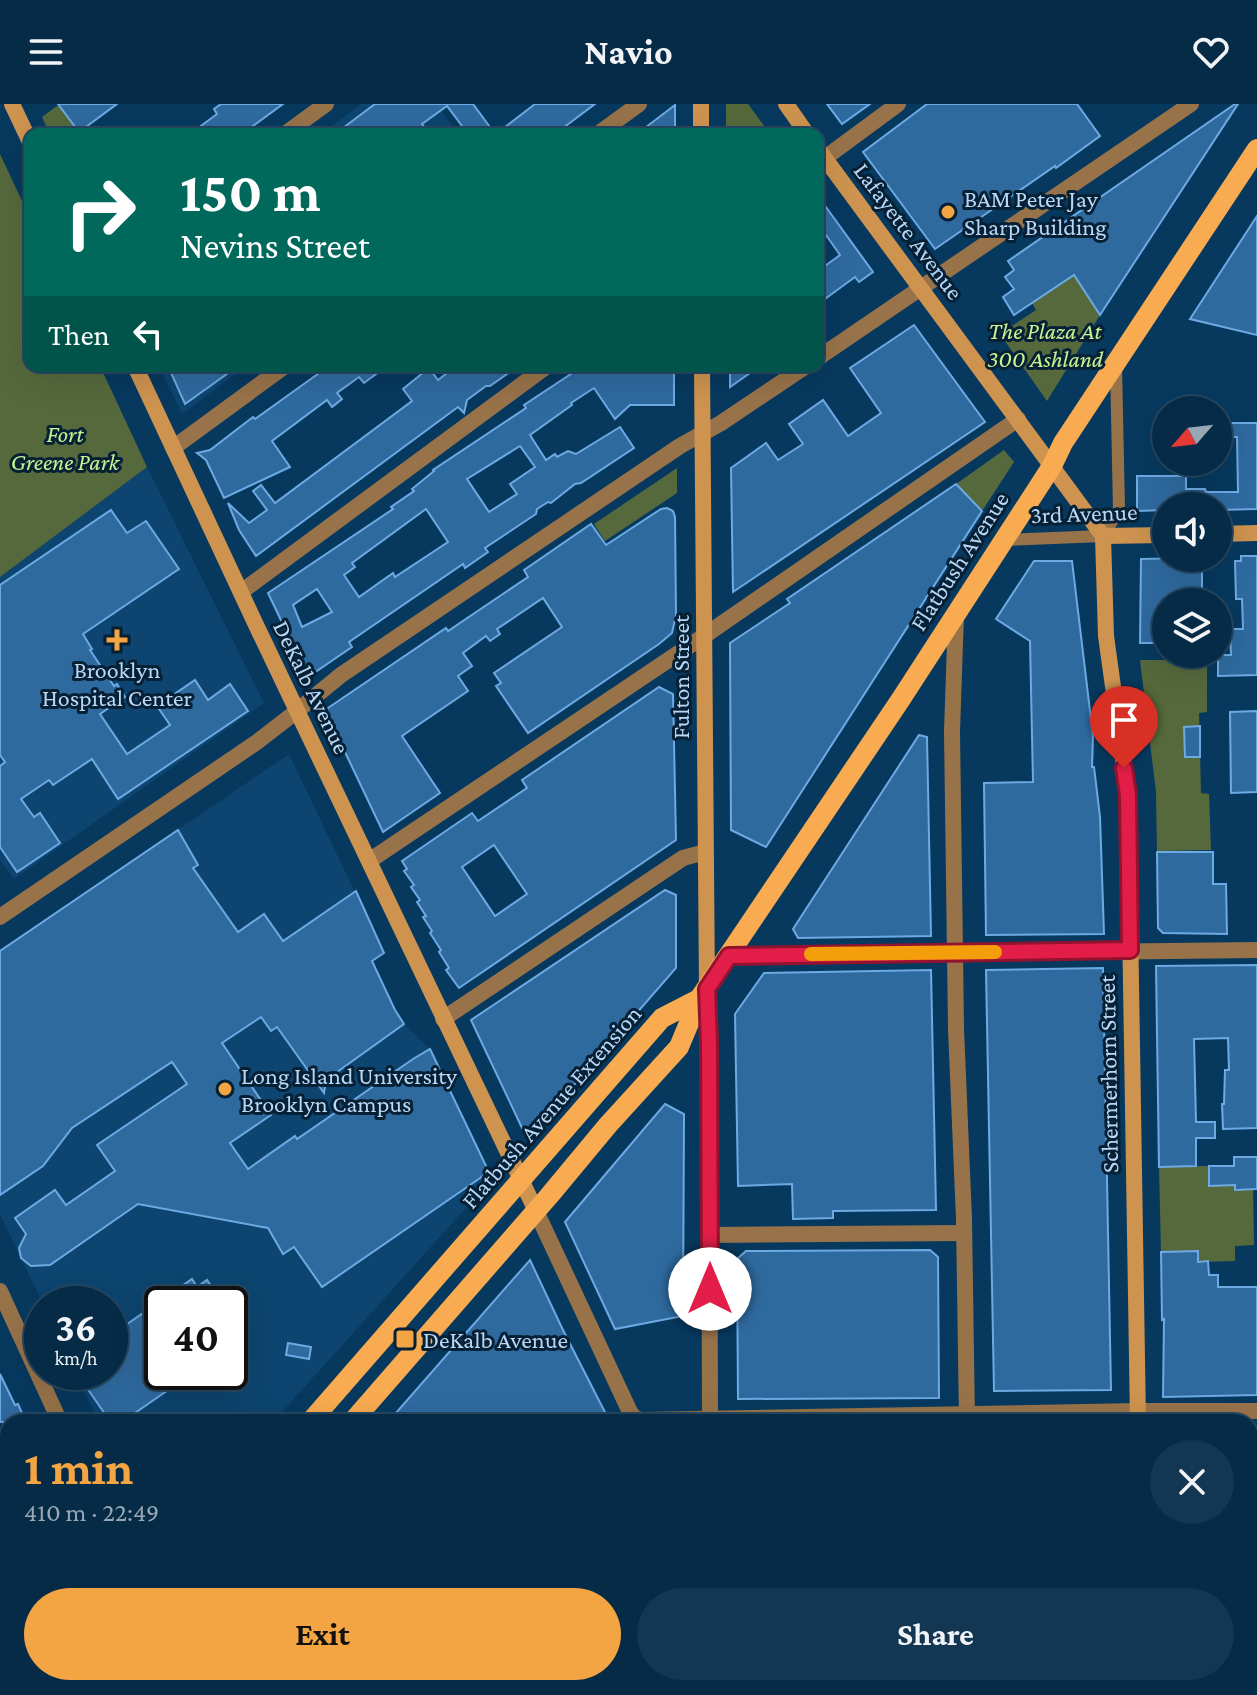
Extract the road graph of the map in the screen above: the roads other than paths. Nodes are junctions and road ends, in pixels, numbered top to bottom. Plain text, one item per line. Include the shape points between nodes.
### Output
1 (326, 104) edge
2 (639, 104) edge
3 (701, 104) edge
4 (786, 104) edge
5 (898, 104) edge
6 (1191, 104) edge
7 (13, 105) edge
8 (293, 128) edge
9 (606, 128) edge
10 (701, 128) edge
11 (803, 128) edge
12 (24, 129) edge
13 (1257, 149) edge
14 (824, 154) edge
15 (824, 162) edge
16 (921, 288) junction
17 (824, 354) edge
18 (1116, 362) junction
19 (138, 372) edge
20 (277, 372) edge
21 (539, 372) edge
22 (702, 372) edge
23 (797, 372) edge
24 (1018, 419) junction
25 (703, 434) junction
26 (173, 448) junction
27 (1052, 466) junction
28 (1257, 533) edge
29 (1232, 534) edge
30 (1152, 535) edge
31 (1103, 536) junction
32 (1004, 540) junction
33 (241, 592) junction
34 (956, 614) junction
35 (704, 636) junction
36 (297, 711) junction
37 (705, 852) junction
38 (369, 861) junction
39 (0, 917) edge
40 (1130, 950) junction
41 (1257, 950) edge
42 (956, 953) junction
43 (729, 956) junction
44 (703, 994) junction
45 (443, 1019) junction
46 (521, 1182) junction
47 (536, 1211) junction
48 (964, 1233) junction
49 (710, 1235) junction
50 (0, 1291) edge
51 (1257, 1411) edge
52 (56, 1414) edge
53 (317, 1414) edge
54 (359, 1414) edge
55 (632, 1414) edge
56 (710, 1414) edge
57 (967, 1414) edge
58 (1138, 1414) edge
59 (1186, 1414) edge

1 - 8 street
2 - 9 street
3 - 10 main road
4 - 11 main road
5 - 14 street
6 - 16 street
7 - 12 main road
13 - 18 main road, Flatbush Avenue
15 - 16 main road, Lafayette Avenue
16 - 17 street
16 - 24 main road, Lafayette Avenue
18 - 27 main road, Flatbush Avenue
18 - 31 street via 1119,510
19 - 26 main road, DeKalb Avenue
20 - 26 street
21 - 33 street
22 - 25 main road, Fulton Street
23 - 25 street
24 - 27 main road, Lafayette Avenue
24 - 35 street
25 - 35 main road, Fulton Street
25 - 36 street via 354,666
26 - 33 main road, DeKalb Avenue
27 - 31 main road, Lafayette Avenue
27 - 32 main road, Flatbush Avenue
28 - 29 main road
30 - 31 main road, 3rd Avenue
31 - 32 street, 3rd Avenue
31 - 40 main road, Schermerhorn Street via 1106,636 1128,795
32 - 34 main road, Flatbush Avenue
33 - 36 main road, DeKalb Avenue
34 - 42 street
34 - 43 main road, Flatbush Avenue
35 - 37 main road, Fulton Street
35 - 38 street
36 - 38 main road, DeKalb Avenue
36 - 39 street
37 - 44 main road, Fulton Street
37 - 45 street via 683,858
38 - 45 main road, DeKalb Avenue
40 - 41 street
40 - 42 street
40 - 58 main road, Schermerhorn Street
42 - 43 street
42 - 48 street
43 - 44 main road, Flatbush Avenue
44 - 46 main road, Flatbush Avenue Extension via 662,1018
44 - 47 main road via 679,1047
44 - 49 street via 709,1042
45 - 46 main road, DeKalb Avenue
46 - 47 main road, DeKalb Avenue
46 - 53 main road, Flatbush Avenue Extension
47 - 54 main road
47 - 55 street, DeKalb Avenue
48 - 49 street
48 - 57 street
49 - 56 street
50 - 52 street
51 - 59 street

